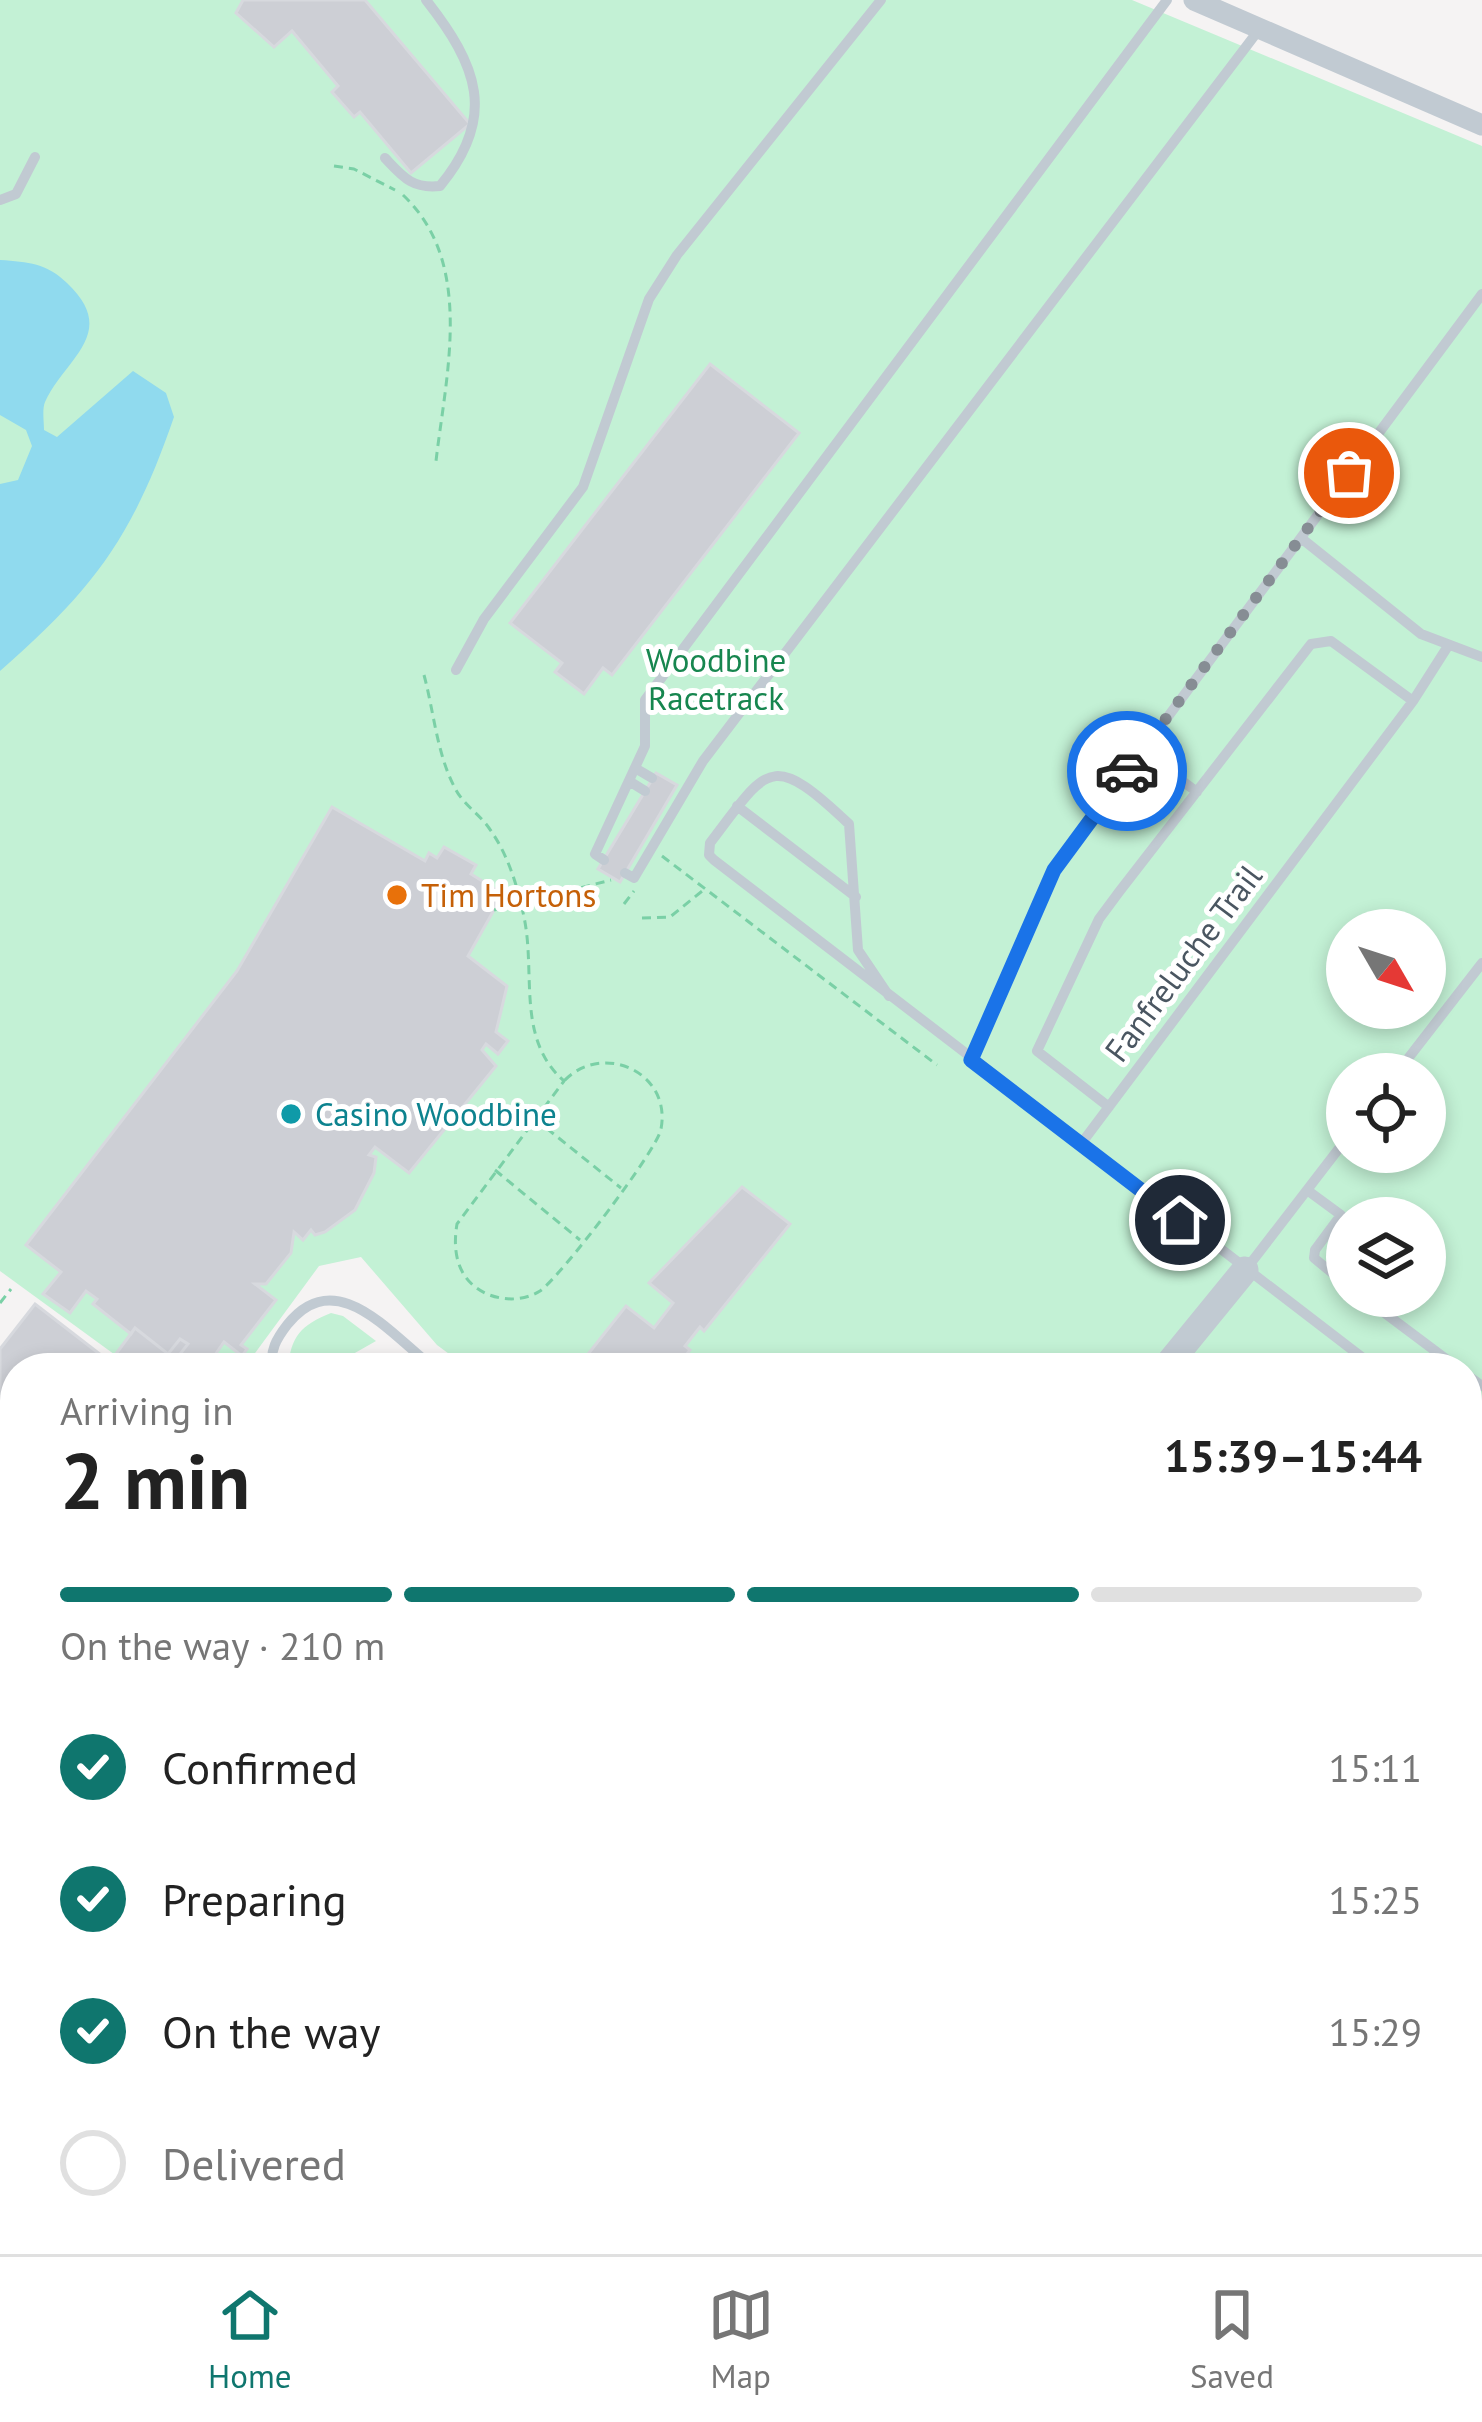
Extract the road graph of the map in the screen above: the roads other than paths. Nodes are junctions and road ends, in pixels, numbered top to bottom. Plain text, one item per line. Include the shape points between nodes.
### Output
1 (426, 0) edge
2 (880, 0) edge
3 (1167, 0) edge
4 (1194, 0) edge
5 (1258, 31) junction
6 (1482, 125) edge
7 (35, 157) dead end
8 (385, 158) dead end
9 (0, 200) edge
10 (1482, 294) edge
11 (1301, 538) junction
12 (1448, 646) junction
13 (1482, 657) edge
14 (456, 670) dead end
15 (1413, 701) junction
16 (1142, 751) junction
17 (635, 768) junction
18 (1197, 792) junction
19 (623, 793) junction
20 (737, 806) junction
21 (635, 808) dead end
22 (605, 850) dead end
23 (629, 875) dead end
24 (856, 897) junction
25 (1482, 962) edge
26 (889, 996) junction
27 (1412, 1053) edge
28 (971, 1060) junction
29 (1109, 1106) junction
30 (1081, 1144) junction
31 (1326, 1165) edge
32 (1307, 1190) junction
33 (1326, 1204) edge
34 (1326, 1235) edge
35 (1326, 1267) edge
36 (1246, 1270) junction
37 (1390, 1317) edge
38 (272, 1353) edge
39 (415, 1353) edge
40 (1177, 1353) edge
41 (1356, 1353) edge
42 (1438, 1353) edge

1 - 8 lane via 459,43 474,84 476,127 440,186 421,188
2 - 14 lane via 649,298 583,487 484,619
3 - 17 lane via 645,700 645,746
4 - 5 street
5 - 6 street
5 - 23 lane via 674,799
7 - 9 lane via 16,194
10 - 11 lane
11 - 12 lane via 1421,634
11 - 16 lane
12 - 13 lane
12 - 15 lane, Fanfreluche Trail
15 - 18 lane via 1331,641 1311,644
15 - 29 lane, Fanfreluche Trail
16 - 18 lane
16 - 28 lane via 1054,870
17 - 19 lane
17 - 19 lane via 649,784
18 - 29 lane via 1099,919 1036,1052
19 - 21 lane
19 - 22 lane
20 - 24 lane
20 - 24 lane via 753,784 785,774 836,812 854,839
20 - 26 lane via 709,855
24 - 26 lane via 858,950
25 - 27 lane
26 - 28 lane
28 - 30 lane
29 - 30 lane, Fanfreluche Trail
30 - 36 lane
31 - 32 lane
32 - 33 lane
32 - 36 lane
34 - 35 lane via 1315,1250
36 - 40 street
36 - 41 lane
37 - 42 lane
38 - 39 lane via 296,1314 323,1298 346,1298

